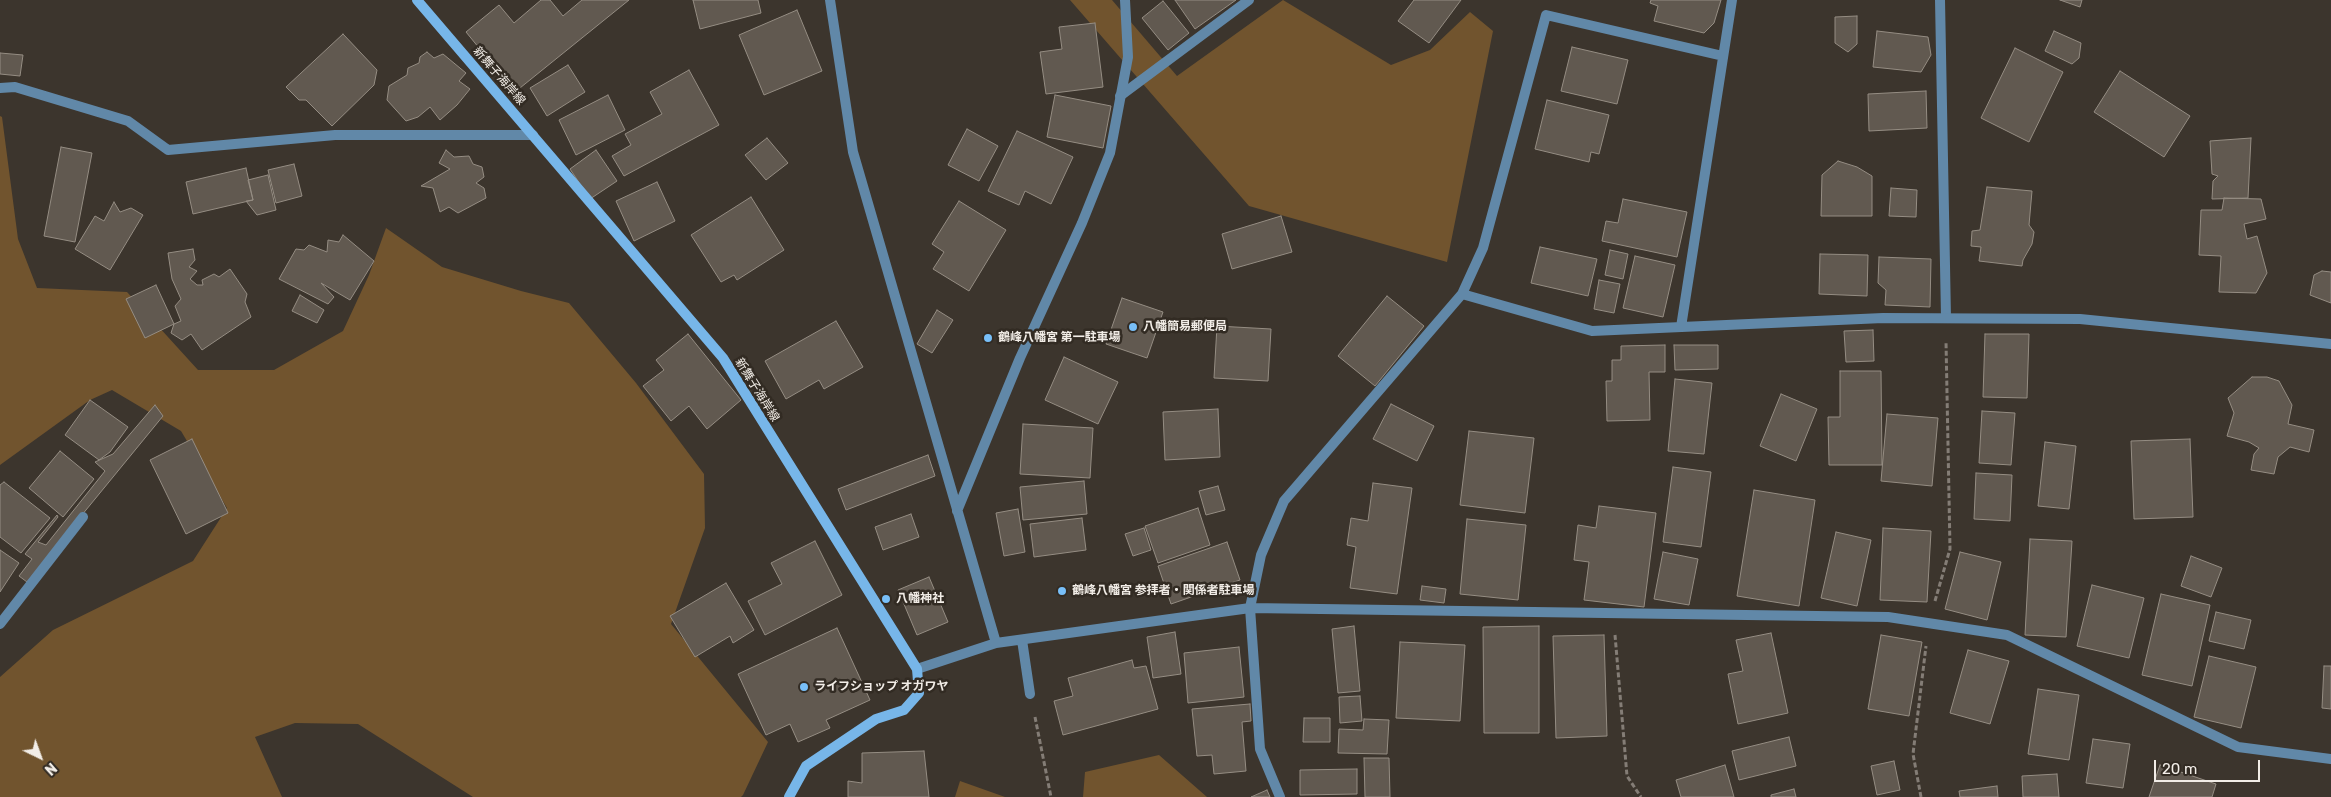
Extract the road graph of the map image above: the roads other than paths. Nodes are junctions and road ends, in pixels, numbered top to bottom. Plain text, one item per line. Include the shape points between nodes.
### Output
1 (417, 0) edge
2 (830, 0) edge
3 (1125, 0) edge
4 (1249, 0) edge
5 (1732, 0) edge
6 (1940, 0) edge
7 (1723, 56) junction
8 (0, 88) edge
9 (1120, 96) junction
10 (533, 135) junction
11 (1462, 294) junction
12 (1946, 318) junction
13 (1681, 327) junction
14 (2331, 344) edge
15 (957, 511) junction
16 (83, 517) dead end
17 (1250, 608) junction
18 (0, 624) edge
19 (1022, 640) junction
20 (996, 642) junction
21 (917, 669) junction
22 (1030, 694) road end
23 (2331, 759) edge
24 (789, 797) edge
25 (1280, 797) edge

1 - 10 main road, 新舞子海岸線
2 - 15 street via 853,152
3 - 9 street via 1128,57
4 - 9 street
5 - 7 street
6 - 12 street
7 - 11 street via 1546,16 1483,248
7 - 13 street
8 - 10 street via 15,87 128,122 168,150 335,135
9 - 15 street via 1110,153 1098,186 1020,358
10 - 21 main road, 新舞子海岸線 via 723,358
11 - 13 street via 1592,331
11 - 17 street via 1284,501 1261,555
12 - 13 street
12 - 14 street via 2080,319
15 - 20 street
16 - 18 street
17 - 19 street
17 - 23 street via 1888,617 2007,634 2238,747
17 - 25 street via 1260,749
19 - 20 street
19 - 22 street
20 - 21 street
21 - 24 main road, 新舞子海岸線 via 919,693 904,710 876,719 806,766

